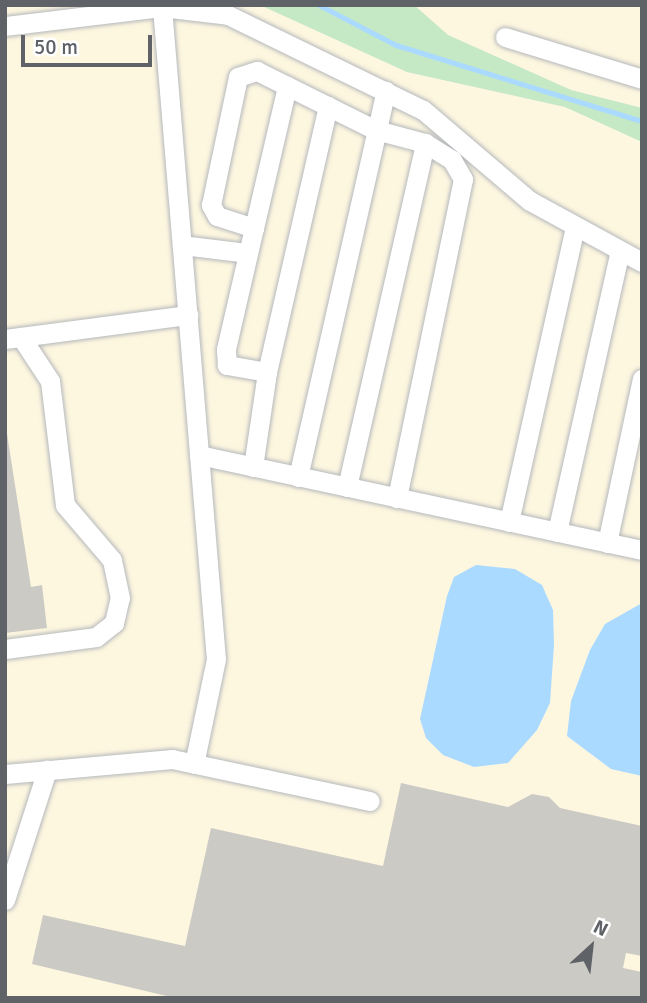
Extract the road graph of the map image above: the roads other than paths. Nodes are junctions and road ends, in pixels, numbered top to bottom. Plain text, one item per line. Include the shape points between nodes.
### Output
1 (162, 7) junction
2 (5, 26) edge
3 (505, 37) dead end
4 (642, 79) edge
5 (287, 86) junction
6 (386, 91) junction
7 (328, 106) junction
8 (376, 130) junction
9 (425, 143) junction
10 (575, 227) junction
11 (254, 228) junction
12 (182, 245) junction
13 (620, 251) junction
14 (248, 253) junction
15 (642, 262) edge
16 (188, 315) junction
17 (13, 338) edge
18 (267, 372) junction
19 (642, 379) edge
20 (199, 455) junction
21 (253, 467) junction
22 (298, 477) junction
23 (347, 487) junction
24 (397, 498) junction
25 (509, 522) junction
26 (557, 532) junction
27 (607, 543) junction
28 (642, 550) edge
29 (5, 649) edge
30 (194, 764) junction
31 (47, 770) junction
32 (5, 774) edge
33 (369, 801) dead end
34 (5, 900) edge

1 - 2 lane
1 - 6 lane via 228,15
1 - 12 lane
3 - 4 lane
5 - 7 lane
5 - 11 lane
5 - 11 lane via 257,71 238,77 211,205 217,216
6 - 8 lane
6 - 10 lane via 440,120 517,191
7 - 8 lane
7 - 18 lane
8 - 9 lane
8 - 22 lane
9 - 23 lane
9 - 24 lane via 452,160 463,179
10 - 13 lane
10 - 25 lane
11 - 14 lane
12 - 14 lane
12 - 16 lane
13 - 15 lane
13 - 26 lane
14 - 18 lane via 227,365
16 - 17 lane
16 - 20 lane
17 - 29 lane via 50,381 65,505 112,560 120,598 114,623 96,637
18 - 21 lane
19 - 27 lane
20 - 21 lane
20 - 30 lane via 216,659
21 - 22 lane
22 - 23 lane
23 - 24 lane
24 - 25 lane
25 - 26 lane
26 - 27 lane
27 - 28 lane
30 - 31 lane via 161,759
30 - 33 lane
31 - 32 lane
31 - 34 lane

